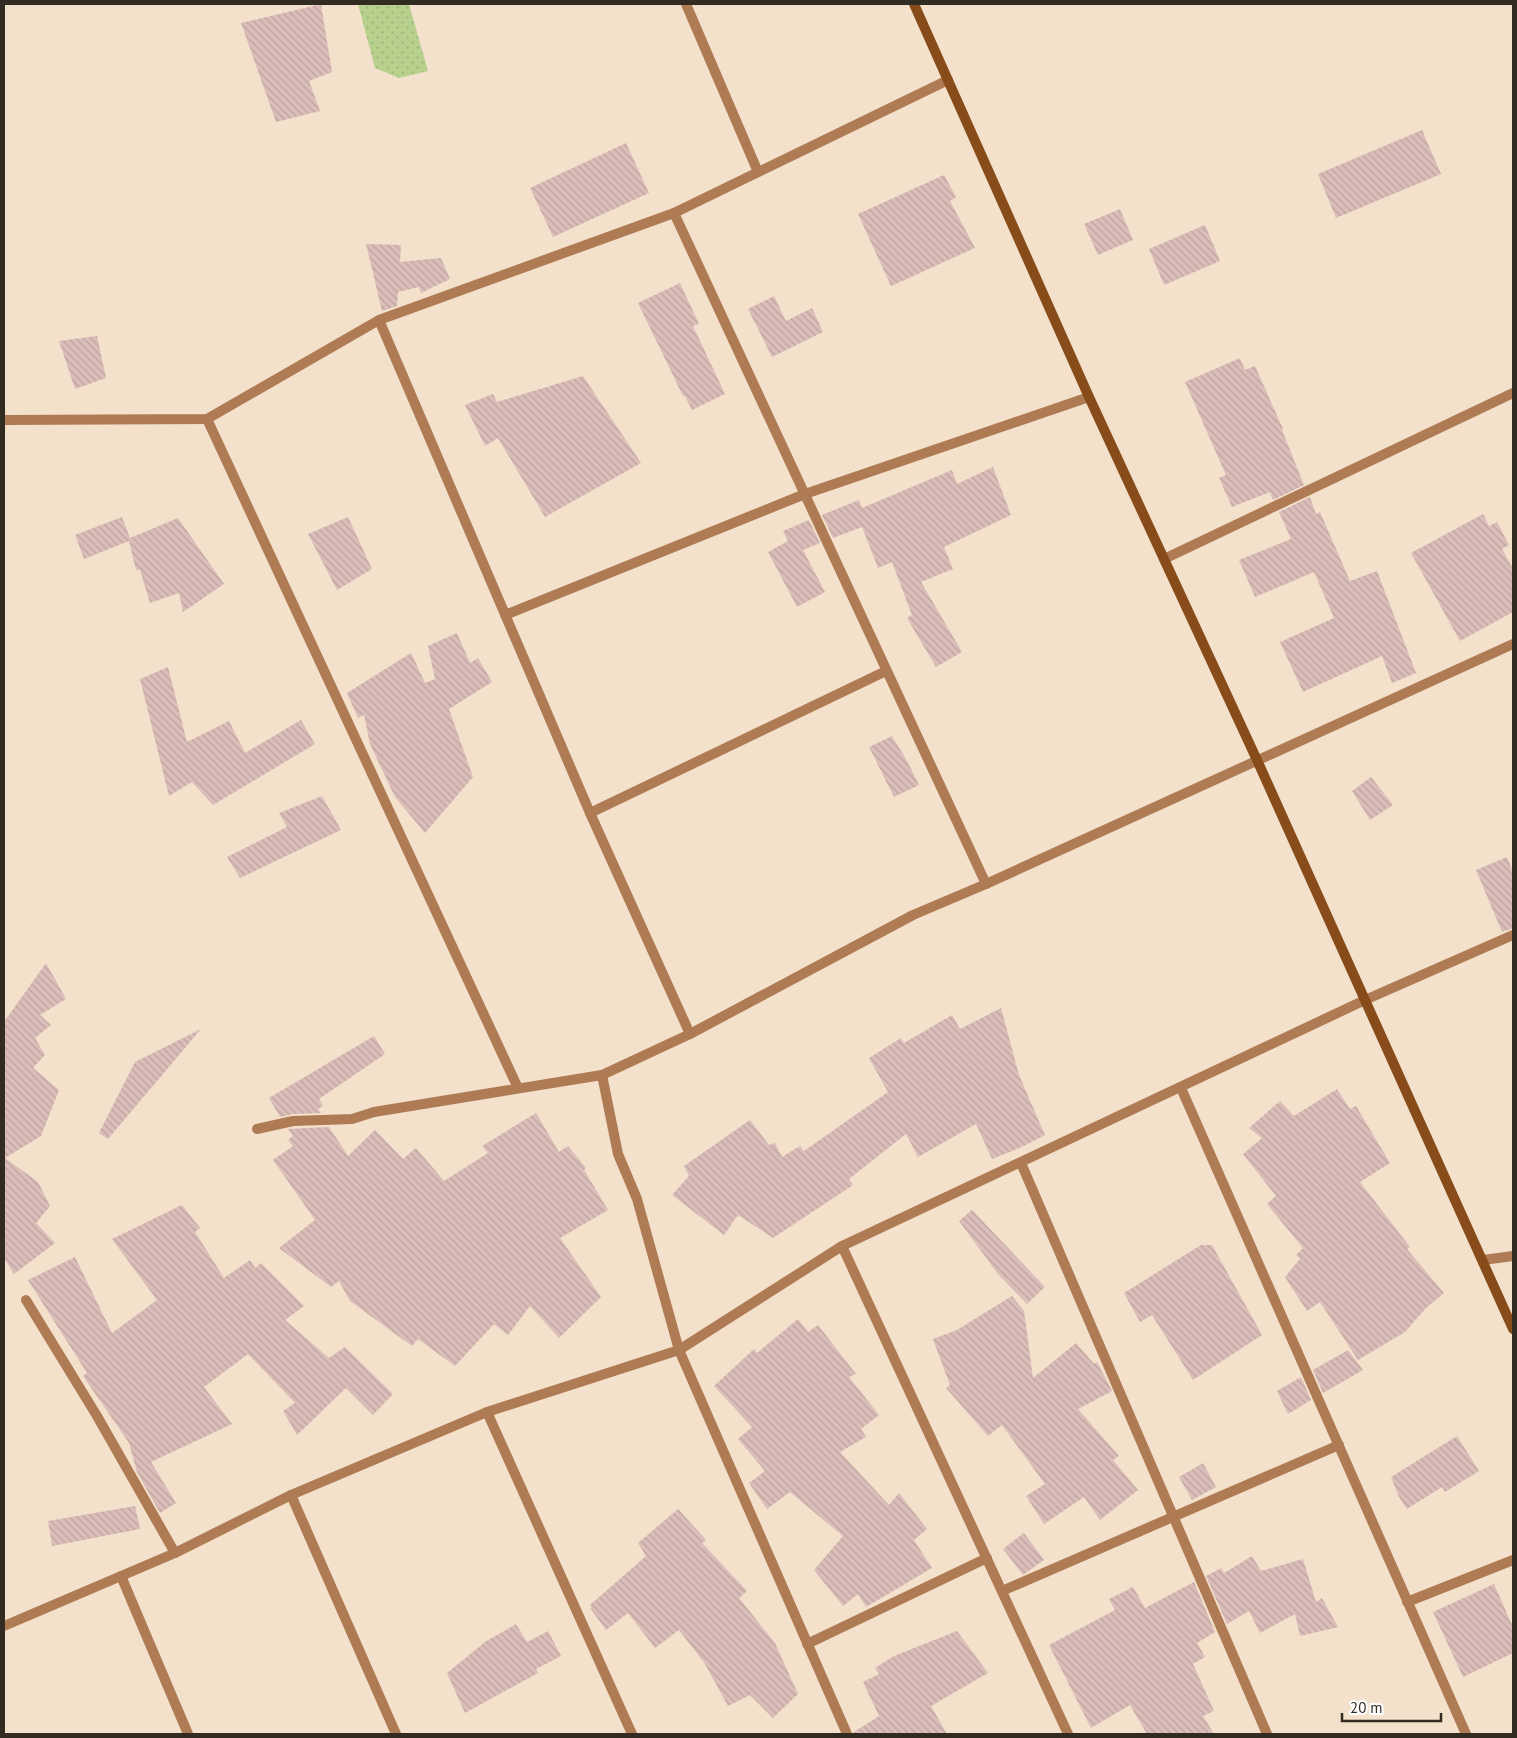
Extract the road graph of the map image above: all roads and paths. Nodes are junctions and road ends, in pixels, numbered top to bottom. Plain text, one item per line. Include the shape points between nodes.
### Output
1 (686, 4) edge
2 (914, 4) edge
3 (948, 80) junction
4 (758, 172) junction
5 (674, 213) junction
6 (379, 320) junction
7 (1513, 393) edge
8 (1089, 397) junction
9 (208, 419) junction
10 (4, 420) edge
11 (805, 494) junction
12 (1164, 559) junction
13 (506, 615) junction
14 (1513, 644) edge
15 (886, 671) junction
16 (1257, 760) junction
17 (590, 813) junction
18 (986, 884) junction
19 (1513, 935) edge
20 (1365, 1000) junction
21 (690, 1034) junction
22 (602, 1075) junction
23 (518, 1088) junction
24 (1181, 1088) junction
25 (257, 1129) dead end
26 (1020, 1163) junction
27 (842, 1246) junction
28 (1513, 1256) edge
29 (1483, 1260) junction
30 (26, 1300) dead end
31 (1513, 1329) edge
32 (679, 1350) junction
33 (487, 1412) junction
34 (1339, 1445) junction
35 (291, 1495) junction
36 (1174, 1518) junction
37 (175, 1553) junction
38 (986, 1558) junction
39 (1513, 1560) edge
40 (121, 1576) junction
41 (1002, 1592) junction
42 (1407, 1602) junction
43 (4, 1626) edge
44 (807, 1644) junction
45 (188, 1734) edge
46 (396, 1734) edge
47 (632, 1734) edge
48 (847, 1734) edge
49 (1068, 1734) edge
50 (1267, 1734) edge
51 (1466, 1734) edge

1 - 4 street
2 - 3 street
3 - 4 street
3 - 8 street
4 - 5 street
5 - 6 street
5 - 11 street
6 - 9 street
6 - 13 street
7 - 12 street
8 - 11 street
8 - 12 street
9 - 10 street
9 - 23 street
11 - 13 street
11 - 15 street
12 - 16 street
13 - 17 street
14 - 16 street
15 - 17 street
15 - 18 street
16 - 18 street
16 - 20 street
17 - 21 street
18 - 21 street via 913,915
19 - 20 street
20 - 24 street
20 - 29 street
21 - 22 street
22 - 23 street
22 - 32 street via 618,1154 637,1199
23 - 25 street via 374,1112 352,1119 292,1122
24 - 26 street
24 - 34 street
26 - 27 street
26 - 36 street
27 - 32 street
27 - 38 street
28 - 29 street
29 - 31 street
30 - 37 street
32 - 33 street
32 - 44 street
33 - 35 street
33 - 47 street
34 - 36 street
34 - 42 street
35 - 37 street
35 - 46 street
36 - 41 street
36 - 50 street
37 - 40 street
38 - 41 street
38 - 44 street
39 - 42 street
40 - 43 street
40 - 45 street
41 - 49 street
42 - 51 street
44 - 48 street

